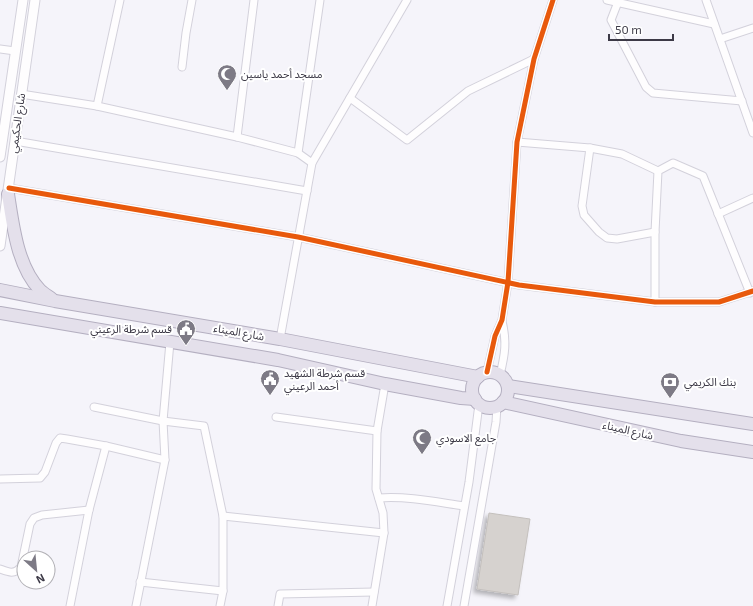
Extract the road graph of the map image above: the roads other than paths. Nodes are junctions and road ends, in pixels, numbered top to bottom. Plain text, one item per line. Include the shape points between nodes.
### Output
1 (23, 0) edge
2 (35, 0) edge
3 (120, 0) edge
4 (192, 0) edge
5 (254, 0) edge
6 (320, 0) edge
7 (407, 0) edge
8 (553, 0) edge
9 (607, 0) edge
10 (706, 0) edge
11 (618, 2) junction
12 (714, 24) junction
13 (753, 28) edge
14 (720, 39) junction
15 (0, 49) edge
16 (15, 50) junction
17 (534, 59) junction
18 (182, 67) dead end
19 (21, 94) junction
20 (350, 98) junction
21 (742, 101) junction
22 (97, 106) junction
23 (2, 126) edge
24 (753, 133) edge
25 (237, 137) junction
26 (15, 141) junction
27 (517, 142) junction
28 (590, 148) junction
29 (298, 153) junction
30 (0, 157) edge
31 (312, 163) junction
32 (658, 171) junction
33 (8, 191) junction
34 (307, 191) junction
35 (753, 198) edge
36 (718, 214) junction
37 (655, 232) junction
38 (298, 237) junction
39 (0, 246) edge
40 (508, 282) junction
41 (0, 290) edge
42 (752, 292) edge
43 (55, 301) junction
44 (655, 302) junction
45 (0, 313) edge
46 (502, 320) junction
47 (280, 339) junction
48 (170, 342) junction
49 (483, 375) junction
50 (500, 375) junction
51 (385, 384) junction
52 (508, 386) junction
53 (477, 402) junction
54 (500, 404) junction
55 (94, 407) dead end
56 (276, 417) dead end
57 (163, 421) junction
58 (753, 424) edge
59 (377, 431) junction
60 (106, 446) junction
61 (753, 452) edge
62 (164, 460) junction
63 (0, 479) edge
64 (380, 498) junction
65 (464, 506) junction
66 (89, 510) junction
67 (223, 516) junction
68 (384, 533) junction
69 (0, 569) edge
70 (140, 582) junction
71 (223, 591) junction
72 (374, 592) junction
73 (70, 606) edge
74 (136, 606) edge
75 (220, 606) edge
76 (278, 606) edge
77 (372, 606) edge
78 (447, 606) edge
79 (464, 606) edge

1 - 16 street, شارع الحكيمي
2 - 19 street, شارع الحكيمي
3 - 22 street
4 - 18 street
5 - 25 street
6 - 29 street
7 - 20 street
8 - 17 street
9 - 11 street
10 - 12 street
11 - 12 street
11 - 21 street via 612,20 646,87 654,92
12 - 14 street
13 - 14 street
14 - 21 street
15 - 16 street
16 - 23 street, شارع الحكيمي
17 - 20 street via 468,91 407,140
17 - 27 street
19 - 22 street
19 - 26 street, شارع الحكيمي
20 - 31 street
21 - 24 street
22 - 25 street
23 - 30 street, شارع الحكيمي
25 - 29 street
26 - 33 street, شارع الحكيمي
26 - 34 street
27 - 28 street
27 - 40 street
28 - 32 street via 622,154
28 - 37 street via 582,206 584,215 607,238 617,239
29 - 31 street
31 - 34 street
32 - 36 street via 673,163 703,176
32 - 37 street
33 - 38 street
33 - 39 street, شارع الحكيمي
33 - 43 highway via 14,229 28,273 41,291
34 - 38 street
35 - 36 street
36 - 42 street
37 - 44 street
38 - 40 street
38 - 47 street
40 - 44 street
40 - 46 street
41 - 43 highway, شارع الميناء
42 - 44 street via 719,302
43 - 47 highway, شارع الميناء
45 - 48 highway, شارع الميناء
46 - 49 street
46 - 50 street via 506,336 505,356
47 - 49 highway, شارع الميناء
48 - 51 highway, شارع الميناء via 278,360
48 - 57 street
49 - 50 highway via 494,372
49 - 53 highway via 474,384 472,392
50 - 52 highway
51 - 53 highway, شارع الميناء
51 - 59 street
52 - 54 highway via 508,394
52 - 58 highway
53 - 54 highway via 491,408
53 - 65 street
54 - 61 highway, شارع الميناء via 681,441
54 - 79 street
55 - 57 street
56 - 59 street
57 - 62 street
57 - 67 street via 204,426
59 - 64 street via 376,489
60 - 62 street
60 - 63 street via 60,438 40,478
60 - 66 street
62 - 70 street
64 - 65 street via 408,498
64 - 68 street
65 - 78 street
66 - 69 street via 34,518 30,524 21,567 10,573
66 - 73 street
67 - 68 street
67 - 71 street
68 - 72 street
70 - 71 street
70 - 74 street
71 - 75 street
72 - 76 street via 280,594
72 - 77 street

